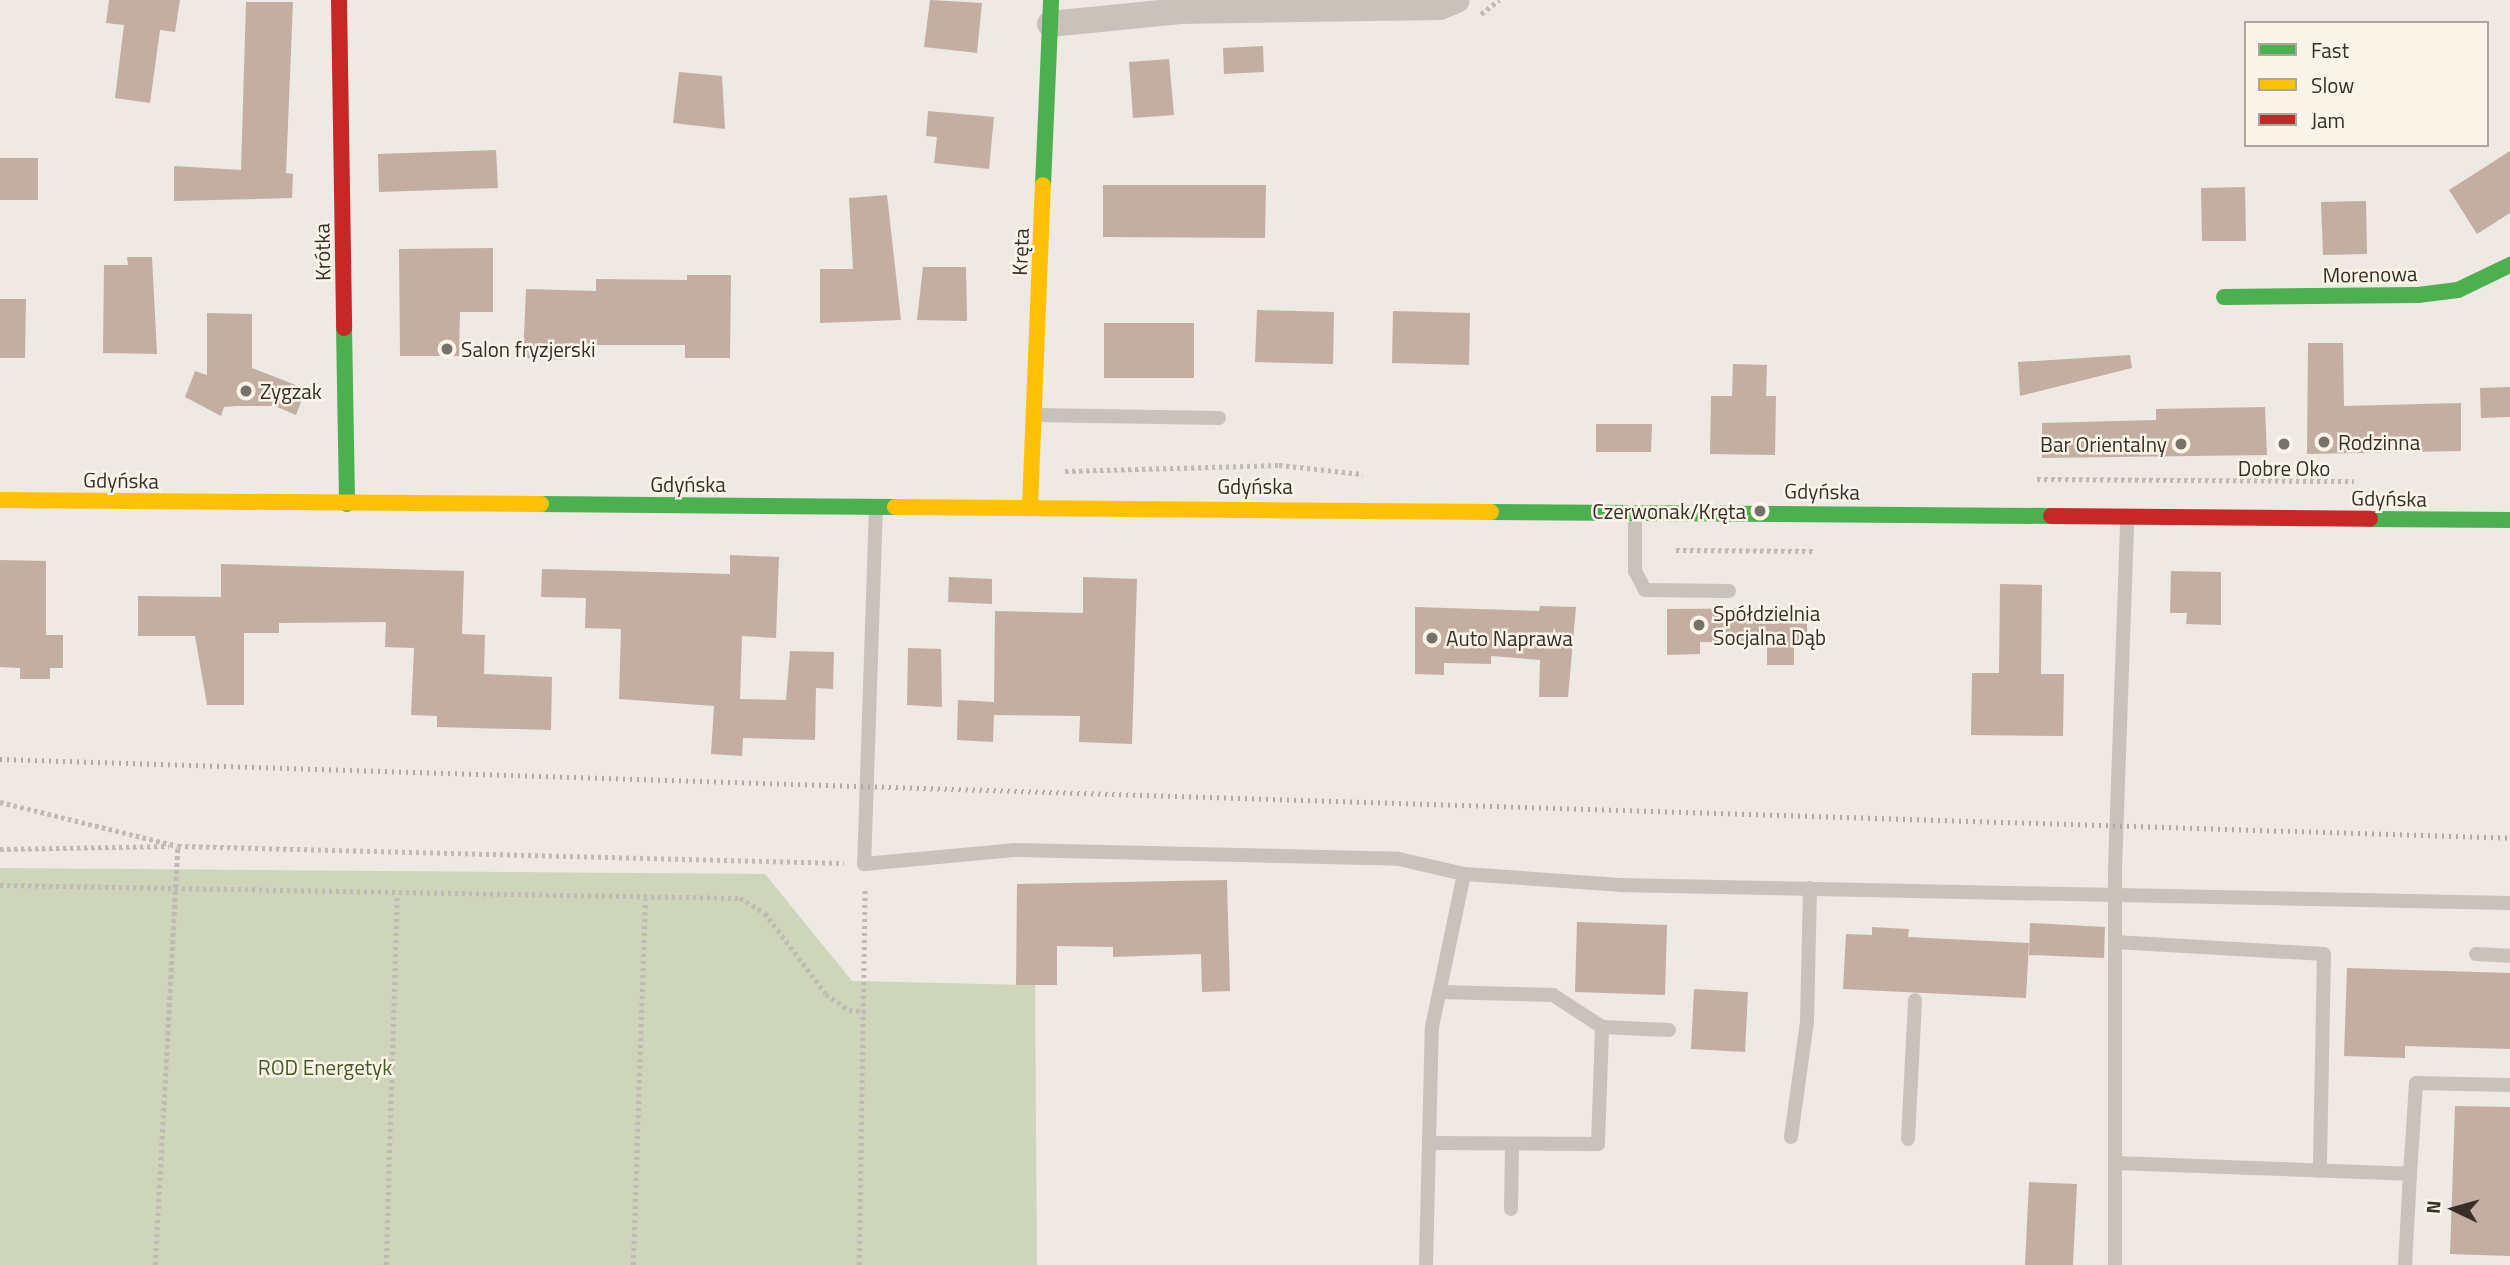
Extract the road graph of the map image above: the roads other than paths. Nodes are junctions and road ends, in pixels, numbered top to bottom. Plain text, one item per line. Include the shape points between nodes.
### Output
1 (339, 0) edge
2 (1457, 0) edge
3 (1051, 12) edge
4 (2510, 265) edge
5 (2224, 297) dead end
6 (1034, 415) junction
7 (1219, 418) dead end
8 (0, 500) edge
9 (347, 504) junction
10 (876, 505) junction
11 (1030, 506) junction
12 (1635, 510) junction
13 (2127, 516) junction
14 (2510, 520) edge
15 (1729, 591) dead end
16 (1464, 874) junction
17 (1810, 888) junction
18 (2114, 892) junction
19 (2510, 903) edge
20 (2115, 942) junction
21 (2476, 954) dead end
22 (2510, 956) edge
23 (1440, 992) junction
24 (1915, 1000) dead end
25 (1602, 1027) junction
26 (1668, 1030) dead end
27 (2510, 1085) edge
28 (1791, 1136) dead end
29 (1908, 1139) dead end
30 (1429, 1143) junction
31 (1512, 1144) junction
32 (2115, 1163) junction
33 (2320, 1171) junction
34 (2410, 1174) junction
35 (1511, 1209) dead end
36 (1426, 1265) edge
37 (2115, 1265) edge
38 (2405, 1265) edge

1 - 9 main road, Krótka
2 - 3 street via 1440,7
3 - 6 main road, Kręta
4 - 5 main road, Morenowa via 2458,290 2418,295
6 - 7 lane
6 - 11 main road, Kręta
8 - 9 main road, Gdyńska
9 - 10 main road, Gdyńska
10 - 11 main road, Gdyńska
10 - 16 lane via 864,864 1016,850 1399,859
11 - 12 main road, Gdyńska
12 - 13 main road, Gdyńska
12 - 15 lane via 1634,571 1644,590
13 - 14 main road, Gdyńska
13 - 18 lane
16 - 17 lane
16 - 23 lane
17 - 18 lane
17 - 28 lane via 1807,1022
18 - 19 lane
18 - 20 lane
20 - 32 lane
20 - 33 lane via 2324,954
21 - 22 lane
23 - 25 lane via 1553,995
23 - 30 lane
24 - 29 lane
25 - 26 lane
25 - 31 lane via 1598,1144
27 - 34 lane via 2416,1083
30 - 31 lane
30 - 36 lane
31 - 35 lane
32 - 33 lane
32 - 37 lane
33 - 34 lane
34 - 38 lane

